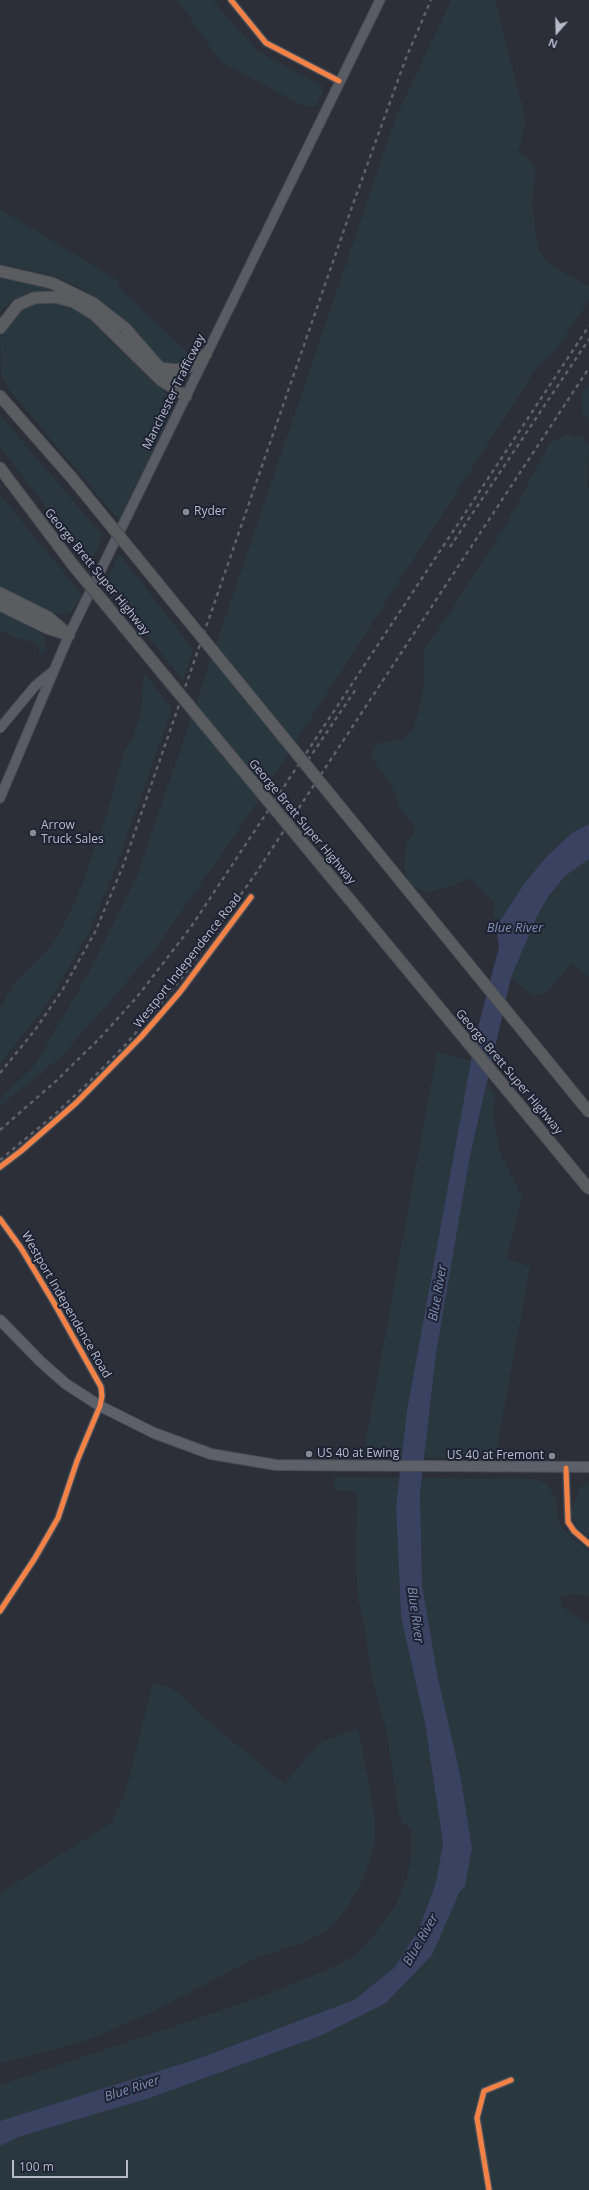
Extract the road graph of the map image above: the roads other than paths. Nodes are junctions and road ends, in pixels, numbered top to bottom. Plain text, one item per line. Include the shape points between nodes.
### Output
1 (231, 0) edge
2 (380, 0) edge
3 (339, 81) junction
4 (0, 271) edge
5 (0, 328) edge
6 (206, 354) junction
7 (160, 368) junction
8 (0, 388) edge
9 (186, 396) junction
10 (2, 399) edge
11 (0, 468) edge
12 (0, 483) edge
13 (13, 486) junction
14 (0, 593) edge
15 (0, 605) edge
16 (69, 635) junction
17 (53, 671) junction
18 (0, 728) edge
19 (0, 798) edge
20 (251, 896) dead end
21 (589, 1112) edge
22 (0, 1167) edge
23 (589, 1189) edge
24 (0, 1219) edge
25 (0, 1320) edge
26 (100, 1406) junction
27 (589, 1467) edge
28 (566, 1468) junction
29 (589, 1544) edge
30 (0, 1611) edge
31 (511, 2080) dead end
32 (489, 2190) edge

1 - 3 street via 266,44
2 - 3 main road, Manchester Trafficway
3 - 6 main road, Manchester Trafficway
4 - 7 highway via 52,282 93,303 125,328
5 - 9 highway via 18,305 34,298 55,297 74,302 94,315 161,380
6 - 7 highway via 189,367 175,370
6 - 9 main road, Manchester Trafficway
7 - 9 highway
8 - 10 highway
9 - 16 main road, Manchester Trafficway
10 - 21 highway, bridge via 72,478
11 - 13 highway, George Brett Super Highway
12 - 13 highway
13 - 23 highway, George Brett Super Highway, bridge via 73,565
14 - 16 highway via 48,617
15 - 16 highway via 47,628
16 - 17 main road, Manchester Trafficway
17 - 18 main road via 35,686
17 - 19 main road, Manchester Trafficway
20 - 22 street, Westport Independence Road via 180,992 141,1037 76,1102
24 - 26 street, Westport Independence Road via 21,1248 101,1387
25 - 26 main road via 66,1384
26 - 28 main road via 154,1433 211,1454 276,1465
26 - 30 street via 77,1461 58,1518
27 - 28 main road
28 - 29 street via 568,1522
31 - 32 street via 484,2091 477,2118

